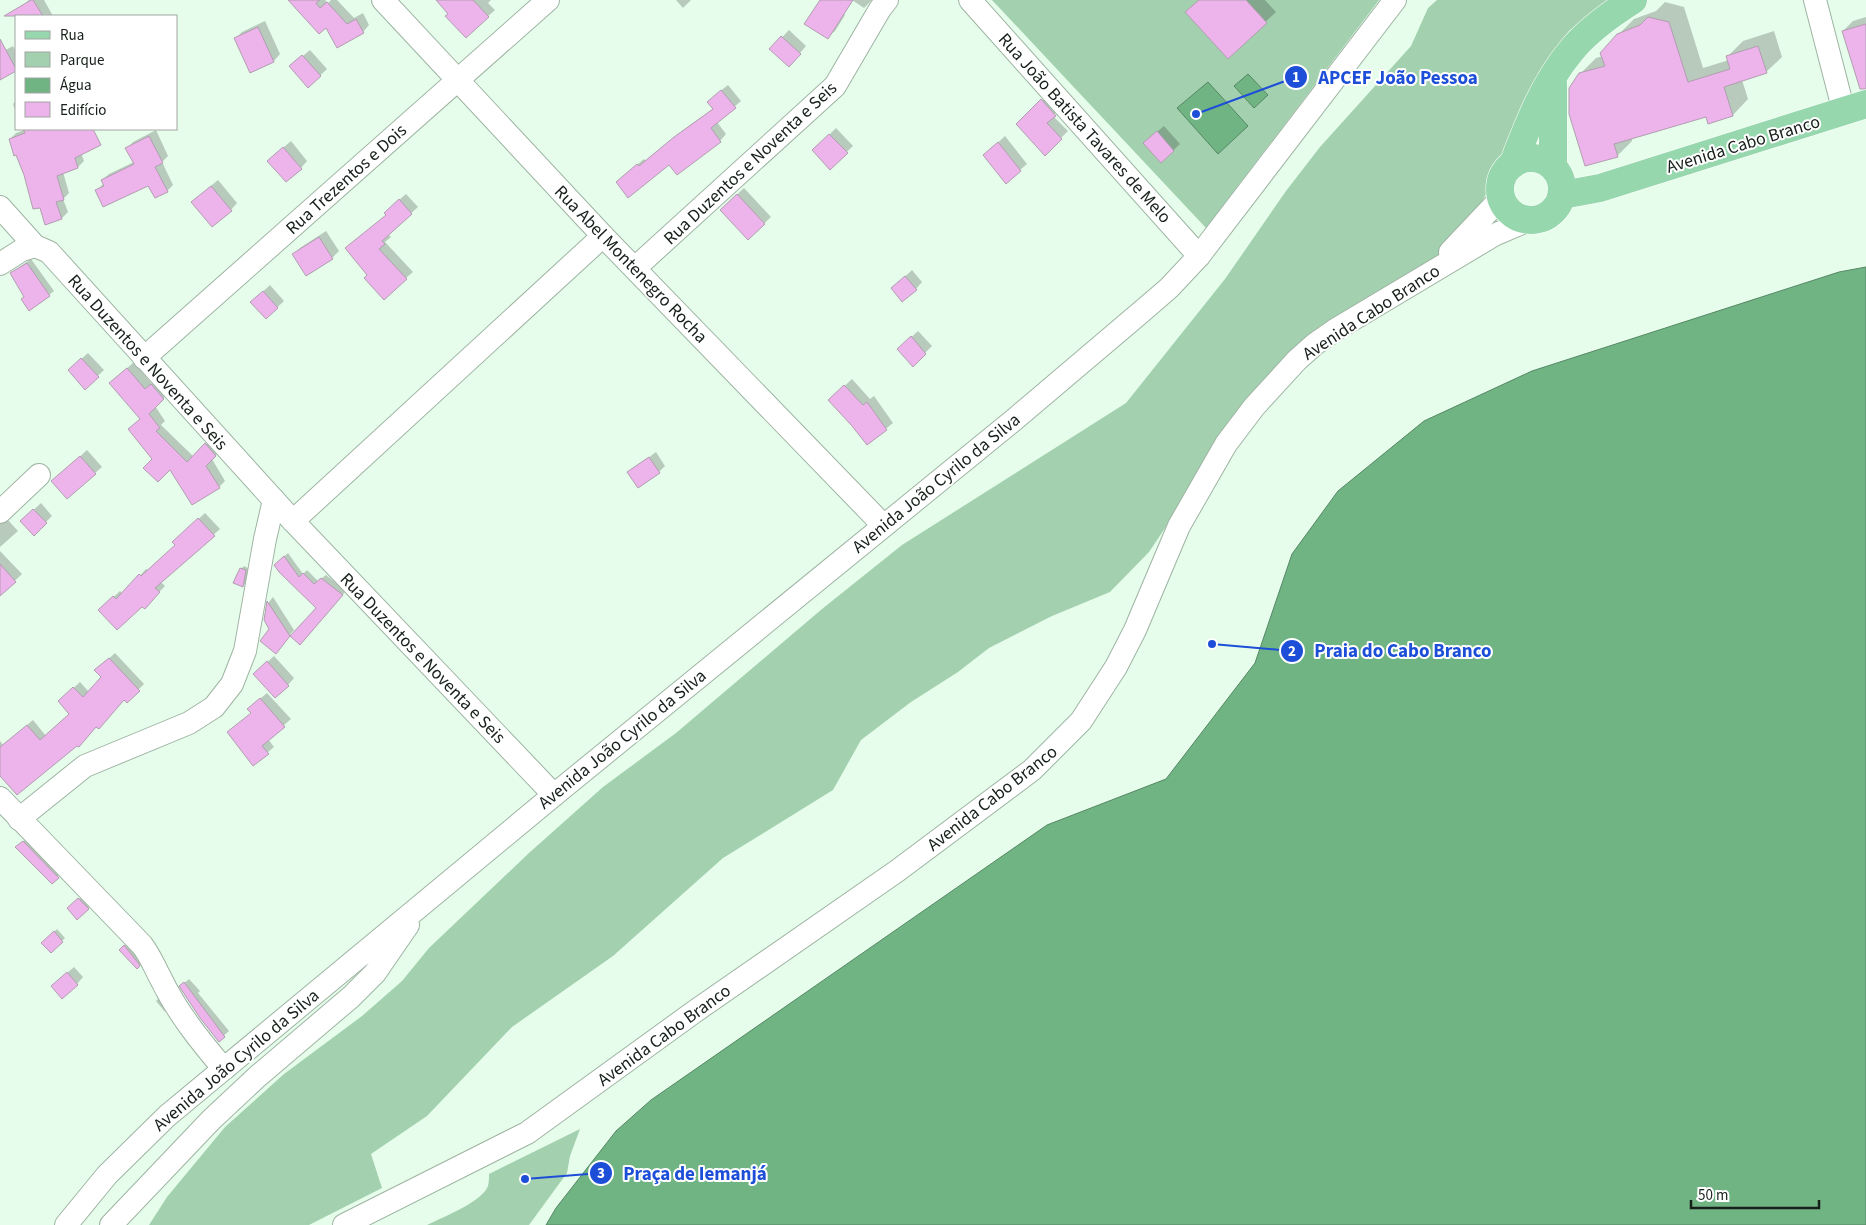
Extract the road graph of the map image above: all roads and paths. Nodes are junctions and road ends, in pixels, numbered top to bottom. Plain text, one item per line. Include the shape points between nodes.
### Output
1 (383, 0) edge
2 (548, 0) edge
3 (970, 0) edge
4 (1395, 0) edge
5 (1633, 0) edge
6 (1815, 0) edge
7 (883, 3) edge
8 (1554, 75) junction
9 (456, 80) junction
10 (1855, 108) edge
11 (1513, 164) junction
12 (1553, 165) junction
13 (1562, 195) junction
14 (1501, 198) junction
15 (0, 207) edge
16 (1528, 220) junction
17 (603, 236) junction
18 (35, 246) junction
19 (1199, 256) junction
20 (0, 264) edge
21 (635, 268) junction
22 (1420, 279) junction
23 (144, 358) junction
24 (39, 475) dead end
25 (274, 500) junction
26 (0, 512) edge
27 (293, 521) junction
28 (883, 525) junction
29 (554, 795) junction
30 (7, 809) edge
31 (418, 908) junction
32 (224, 1069) junction
33 (137, 1144) junction
34 (162, 1170) junction
35 (72, 1224) edge
36 (111, 1225) edge
37 (344, 1225) edge

1 - 9 street, Rua Abel Montenegro Rocha
2 - 9 street, Rua Trezentos e Dois
3 - 19 street, Rua João Batista Tavares de Melo
4 - 19 street, Avenida João Cyrilo da Silva
5 - 8 main road via 1585,36
6 - 10 street
7 - 21 street, Rua Duzentos e Noventa e Seis via 835,86
8 - 11 main road
8 - 12 main road
9 - 17 street, Rua Abel Montenegro Rocha
9 - 23 street, Rua Trezentos e Dois
10 - 13 main road, Avenida Cabo Branco via 1600,188
11 - 12 main road via 1526,158 1540,158
11 - 14 main road via 1503,176
12 - 13 main road via 1561,179
13 - 16 main road via 1550,214
14 - 16 main road via 1509,211
14 - 22 street via 1454,249
15 - 18 street, Rua Duzentos e Noventa e Seis
16 - 22 street, Avenida Cabo Branco via 1494,235
17 - 21 street, Rua Abel Montenegro Rocha
17 - 27 street
18 - 20 street
18 - 23 street, Rua Duzentos e Noventa e Seis via 49,252
19 - 28 street, Avenida João Cyrilo da Silva via 1162,294 1059,382
21 - 28 street, Rua Abel Montenegro Rocha
22 - 37 street, Avenida Cabo Branco via 1315,344 1284,373 1238,426 1179,526 1116,667 1081,721 1032,770 934,844 527,1133
23 - 25 street, Rua Duzentos e Noventa e Seis
24 - 26 street
25 - 27 street, Rua Duzentos e Noventa e Seis
25 - 30 street via 244,650 232,684 214,707 188,723 85,766
27 - 29 street, Rua Duzentos e Noventa e Seis
28 - 29 street, Avenida João Cyrilo da Silva
29 - 31 street, Avenida João Cyrilo da Silva
30 - 32 street via 142,945 197,1039
31 - 32 street, Avenida João Cyrilo da Silva
31 - 34 street, Avenida João Cyrilo da Silva via 375,973 239,1093
32 - 33 street, Avenida João Cyrilo da Silva
33 - 34 street via 146,1140 160,1146 164,1155
33 - 35 street, Avenida João Cyrilo da Silva via 107,1175
34 - 36 street, Avenida João Cyrilo da Silva

